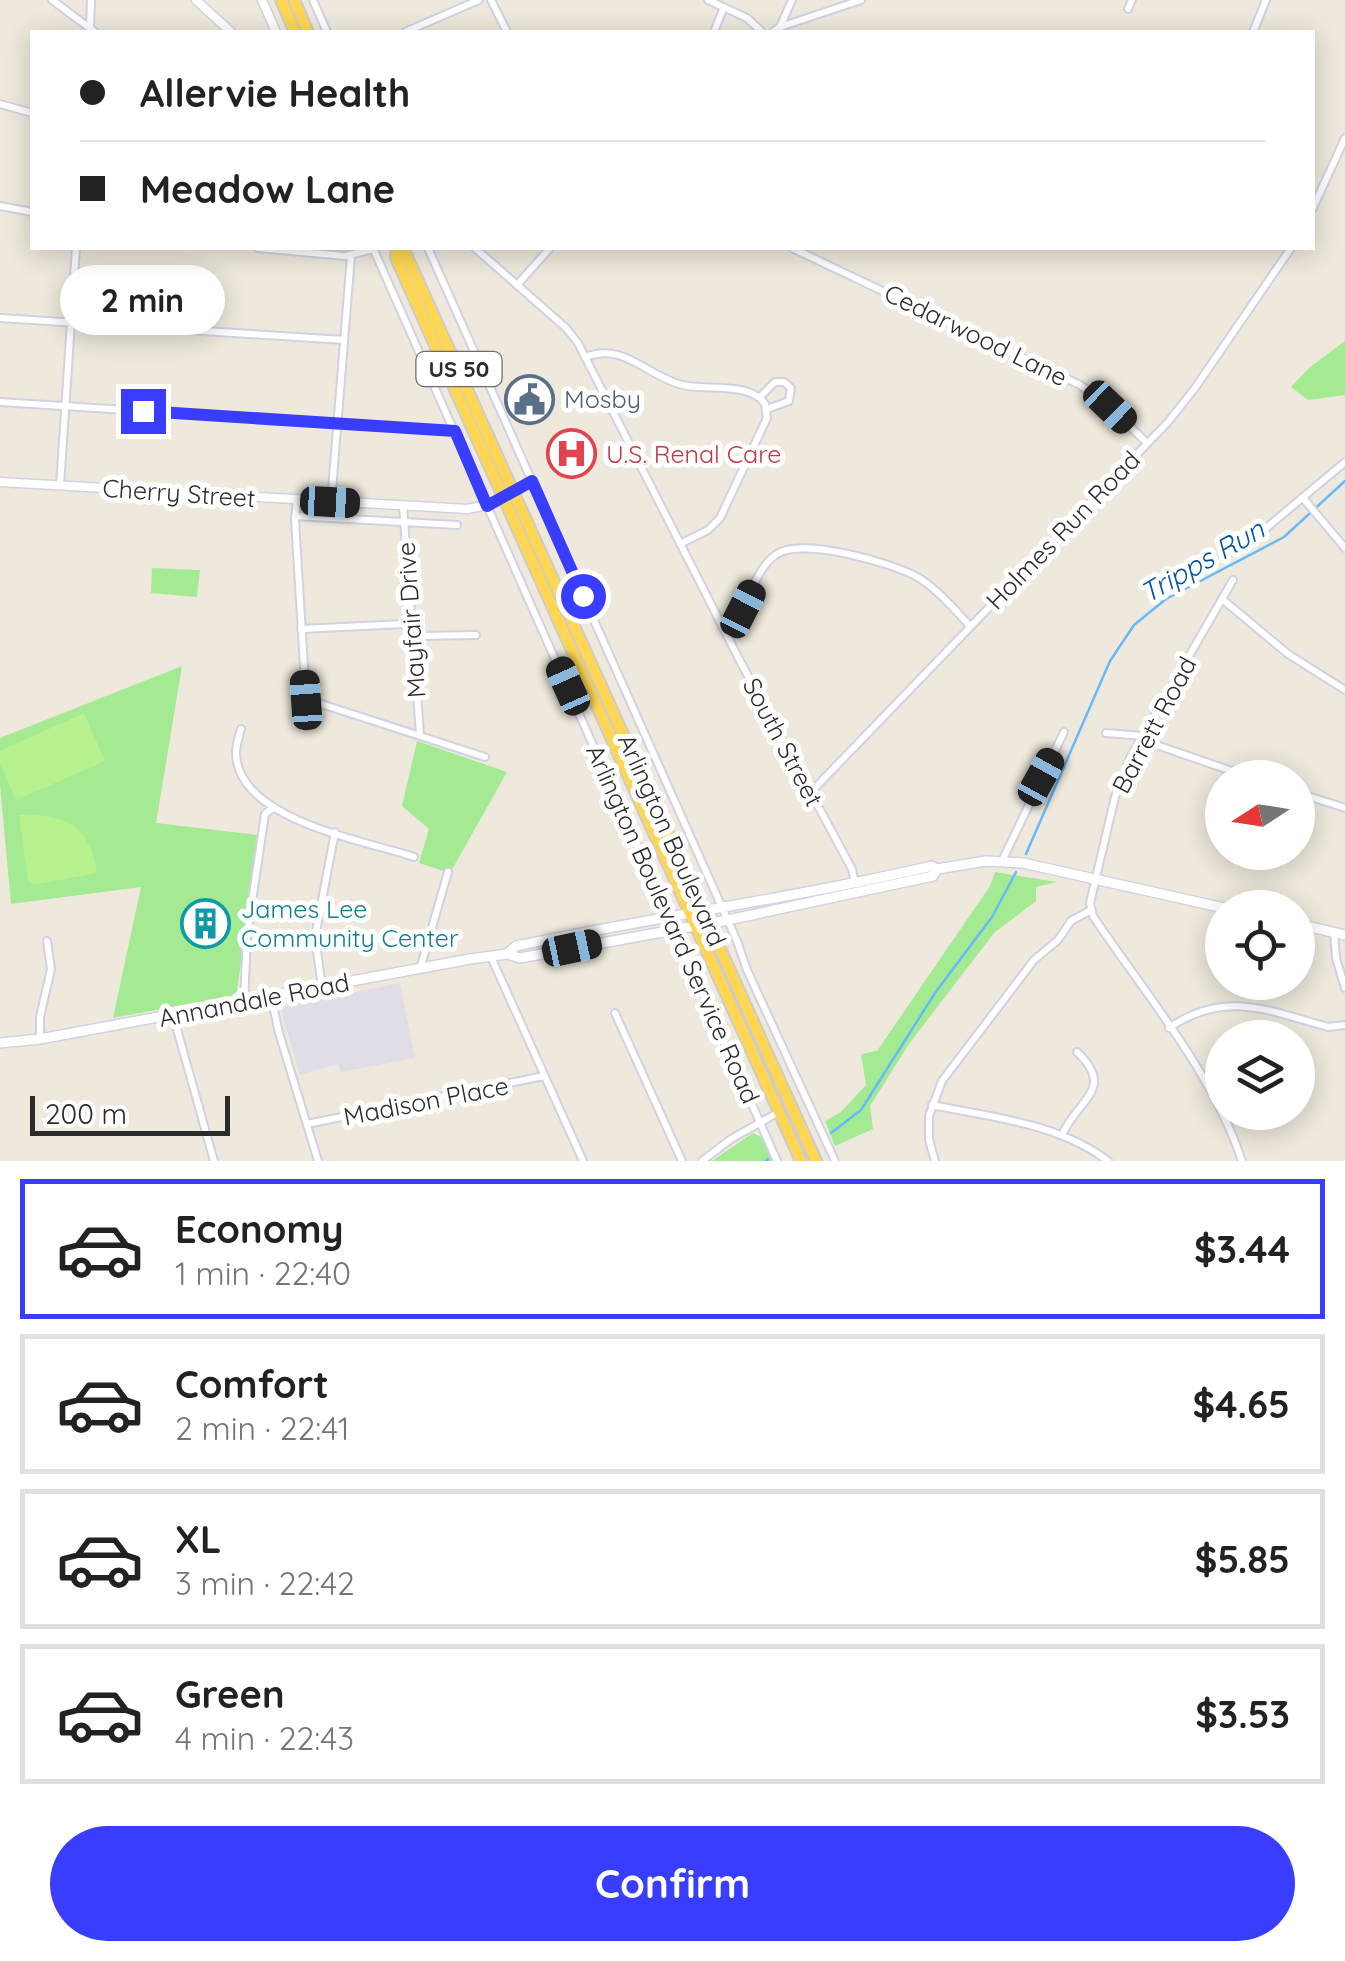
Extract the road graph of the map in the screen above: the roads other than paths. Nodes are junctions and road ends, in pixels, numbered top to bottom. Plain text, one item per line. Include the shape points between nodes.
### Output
1 (52, 0) edge
2 (91, 0) edge
3 (196, 0) edge
4 (262, 0) edge
5 (281, 0) edge
6 (294, 0) edge
7 (313, 0) edge
8 (479, 0) edge
9 (491, 0) edge
10 (708, 0) edge
11 (792, 0) edge
12 (860, 0) edge
13 (1132, 0) edge
14 (1266, 0) edge
15 (724, 7) junction
16 (1128, 9) dead end
17 (90, 30) edge
18 (91, 30) edge
19 (229, 30) edge
20 (275, 30) edge
21 (294, 30) edge
22 (307, 30) edge
23 (326, 30) edge
24 (409, 30) edge
25 (507, 30) edge
26 (715, 30) edge
27 (760, 30) edge
28 (777, 30) edge
29 (1254, 30) edge
30 (0, 104) edge
31 (30, 113) edge
32 (1345, 138) edge
33 (1315, 203) edge
34 (0, 206) edge
35 (30, 212) edge
36 (76, 250) edge
37 (281, 250) edge
38 (368, 250) edge
39 (375, 250) edge
40 (399, 250) edge
41 (429, 250) edge
42 (477, 250) edge
43 (548, 250) edge
44 (796, 250) edge
45 (1290, 250) edge
46 (351, 256) junction
47 (517, 285) junction
48 (0, 318) edge
49 (71, 322) junction
50 (344, 340) junction
51 (585, 357) junction
52 (760, 398) junction
53 (0, 402) edge
54 (66, 406) junction
55 (767, 409) junction
56 (337, 423) junction
57 (455, 431) junction
58 (1148, 443) junction
59 (1345, 462) edge
60 (532, 481) junction
61 (0, 482) edge
62 (60, 486) junction
63 (509, 493) junction
64 (296, 500) junction
65 (1305, 500) junction
66 (330, 502) junction
67 (403, 506) junction
68 (487, 506) junction
69 (295, 516) junction
70 (404, 522) junction
71 (457, 525) dead end
72 (680, 544) junction
73 (1345, 548) edge
74 (1232, 552) dead end
75 (1232, 580) dead end
76 (1222, 599) junction
77 (722, 626) junction
78 (970, 626) junction
79 (302, 630) junction
80 (411, 630) junction
81 (476, 635) dead end
82 (1345, 690) edge
83 (594, 703) junction
84 (579, 711) junction
85 (241, 729) dead end
86 (1064, 732) dead end
87 (1106, 732) dead end
88 (420, 734) junction
89 (1142, 738) junction
90 (485, 757) dead end
91 (1205, 761) edge
92 (659, 768) junction
93 (642, 775) junction
94 (810, 792) junction
95 (1315, 798) edge
96 (274, 808) junction
97 (1345, 808) edge
98 (335, 832) junction
99 (414, 857) dead end
100 (1002, 861) junction
101 (448, 872) dead end
102 (1096, 878) junction
103 (856, 888) junction
104 (1205, 904) edge
105 (723, 909) junction
106 (1091, 910) junction
107 (689, 914) junction
108 (670, 916) junction
109 (707, 918) junction
110 (728, 920) junction
111 (694, 926) junction
112 (675, 928) junction
113 (1315, 928) edge
114 (1340, 934) edge
115 (47, 941) dead end
116 (507, 954) junction
117 (490, 956) junction
118 (420, 968) junction
119 (322, 987) junction
120 (1345, 988) edge
121 (272, 996) junction
122 (244, 1002) junction
123 (615, 1013) dead end
124 (173, 1015) junction
125 (1345, 1025) edge
126 (1169, 1028) junction
127 (40, 1039) junction
128 (0, 1043) edge
129 (1076, 1052) dead end
130 (544, 1076) junction
131 (1205, 1087) edge
132 (772, 1096) junction
133 (806, 1097) junction
134 (790, 1105) junction
135 (932, 1105) junction
136 (779, 1112) junction
137 (797, 1120) junction
138 (760, 1122) junction
139 (307, 1124) junction
140 (1229, 1130) edge
141 (1062, 1135) junction
142 (214, 1161) edge
143 (318, 1161) edge
144 (580, 1161) edge
145 (682, 1161) edge
146 (702, 1161) edge
147 (777, 1161) edge
148 (801, 1161) edge
149 (816, 1161) edge
150 (836, 1161) edge
151 (935, 1161) edge
152 (1108, 1161) edge
153 (1242, 1161) edge

1 - 17 street
2 - 18 street
3 - 19 street
4 - 20 street
5 - 21 highway
6 - 22 highway
7 - 23 street
8 - 24 street
9 - 25 street
10 - 15 street
11 - 28 street
12 - 28 street
13 - 16 street
14 - 29 street
15 - 26 street
15 - 27 street
30 - 31 street
32 - 33 street
34 - 35 street
36 - 49 street
37 - 46 street
38 - 46 street
39 - 57 street, Arlington Boulevard Service Road
40 - 63 highway, Arlington Boulevard / US 50 via 396,258
41 - 60 street, Arlington Boulevard Service Road
42 - 47 street, South Street
43 - 47 street
44 - 58 street, Cedarwood Lane via 1080,385
45 - 58 street, Holmes Run Road via 1195,388
46 - 50 street
47 - 51 street, South Street via 573,336
48 - 49 street
49 - 50 street
49 - 54 street
50 - 56 street
51 - 52 street via 615,352 666,380
51 - 72 street, South Street
52 - 55 street
52 - 55 street via 775,382 791,388 788,401
53 - 54 street
54 - 56 street
54 - 62 street
55 - 72 street via 723,514
56 - 57 street
56 - 66 street
57 - 68 street, Arlington Boulevard Service Road
58 - 78 street, Holmes Run Road
59 - 65 street
60 - 63 street, Cherry Street
60 - 92 street, Arlington Boulevard Service Road
61 - 62 street, Cherry Street
62 - 64 street, Cherry Street
63 - 68 street, Cherry Street
63 - 83 highway, Arlington Boulevard / US 50
63 - 93 highway, Arlington Boulevard / US 50
64 - 66 street, Cherry Street
64 - 69 street
65 - 73 street
65 - 74 street
66 - 67 street, Cherry Street
67 - 68 street, Cherry Street
67 - 70 street, Mayfair Drive
68 - 84 street, Arlington Boulevard Service Road
69 - 70 street
69 - 79 street
70 - 71 street
70 - 80 street, Mayfair Drive
72 - 77 street, South Street
75 - 76 street, Barrett Road
76 - 82 street
76 - 89 street, Barrett Road
77 - 78 street via 743,609 772,558 793,548 904,570
77 - 94 street, South Street
78 - 94 street, Holmes Run Road
79 - 80 street via 404,624
79 - 88 street via 306,700
80 - 81 street via 418,636
80 - 88 street, Mayfair Drive
83 - 84 street
83 - 107 highway, Arlington Boulevard / US 50
84 - 108 street, Arlington Boulevard Service Road
85 - 96 street via 236,753 242,777
86 - 100 street
87 - 89 street
88 - 90 street
89 - 91 street
89 - 102 street, Barrett Road via 1115,797
92 - 93 street
92 - 105 street, Arlington Boulevard Service Road
93 - 109 highway, Arlington Boulevard / US 50
94 - 103 street, South Street
95 - 97 street
96 - 98 street
96 - 122 street via 265,814 257,863
98 - 99 street
98 - 119 street via 315,937
100 - 102 main road, Annandale Road
100 - 103 main road, Annandale Road
101 - 118 street
102 - 104 main road, Annandale Road
102 - 106 street, Barrett Road
103 - 105 main road, Annandale Road
103 - 110 main road, Annandale Road
105 - 109 main road, Annandale Road
105 - 110 street, Arlington Boulevard Service Road
106 - 126 street
106 - 135 street via 1034,960 942,1081
107 - 108 main road, Annandale Road
107 - 109 main road, Annandale Road
107 - 111 highway, Arlington Boulevard / US 50
108 - 112 street, Arlington Boulevard Service Road
108 - 116 main road, Annandale Road via 516,946
109 - 110 main road, Annandale Road
109 - 111 main road, Annandale Road
109 - 134 highway, Arlington Boulevard / US 50
110 - 133 street, Arlington Boulevard Service Road
111 - 112 main road, Annandale Road
111 - 132 highway, Arlington Boulevard / US 50
112 - 116 main road, Annandale Road via 520,958
112 - 138 street, Arlington Boulevard Service Road
113 - 114 main road
114 - 120 street via 1336,958
115 - 127 street
116 - 117 main road, Annandale Road
117 - 118 main road, Annandale Road
117 - 130 street
118 - 119 main road, Annandale Road
119 - 121 main road, Annandale Road
121 - 122 main road, Annandale Road
121 - 139 street
122 - 124 main road, Annandale Road
123 - 145 street
124 - 127 main road, Annandale Road
124 - 142 street
125 - 126 street via 1328,1027 1230,1004 1195,1012
126 - 131 street
127 - 128 main road, Annandale Road
129 - 141 street via 1091,1065 1095,1084
130 - 139 street, Madison Place
130 - 144 street
132 - 134 highway
132 - 136 highway, Arlington Boulevard / US 50
133 - 134 street
133 - 150 street, Arlington Boulevard Service Road
134 - 137 highway, Arlington Boulevard / US 50
135 - 141 street
135 - 151 street via 928,1128
136 - 137 highway
136 - 138 street
136 - 148 highway, Arlington Boulevard / US 50
137 - 149 highway, Arlington Boulevard / US 50
138 - 146 street
138 - 147 street, Arlington Boulevard Service Road
139 - 143 street
140 - 153 street
141 - 152 street

